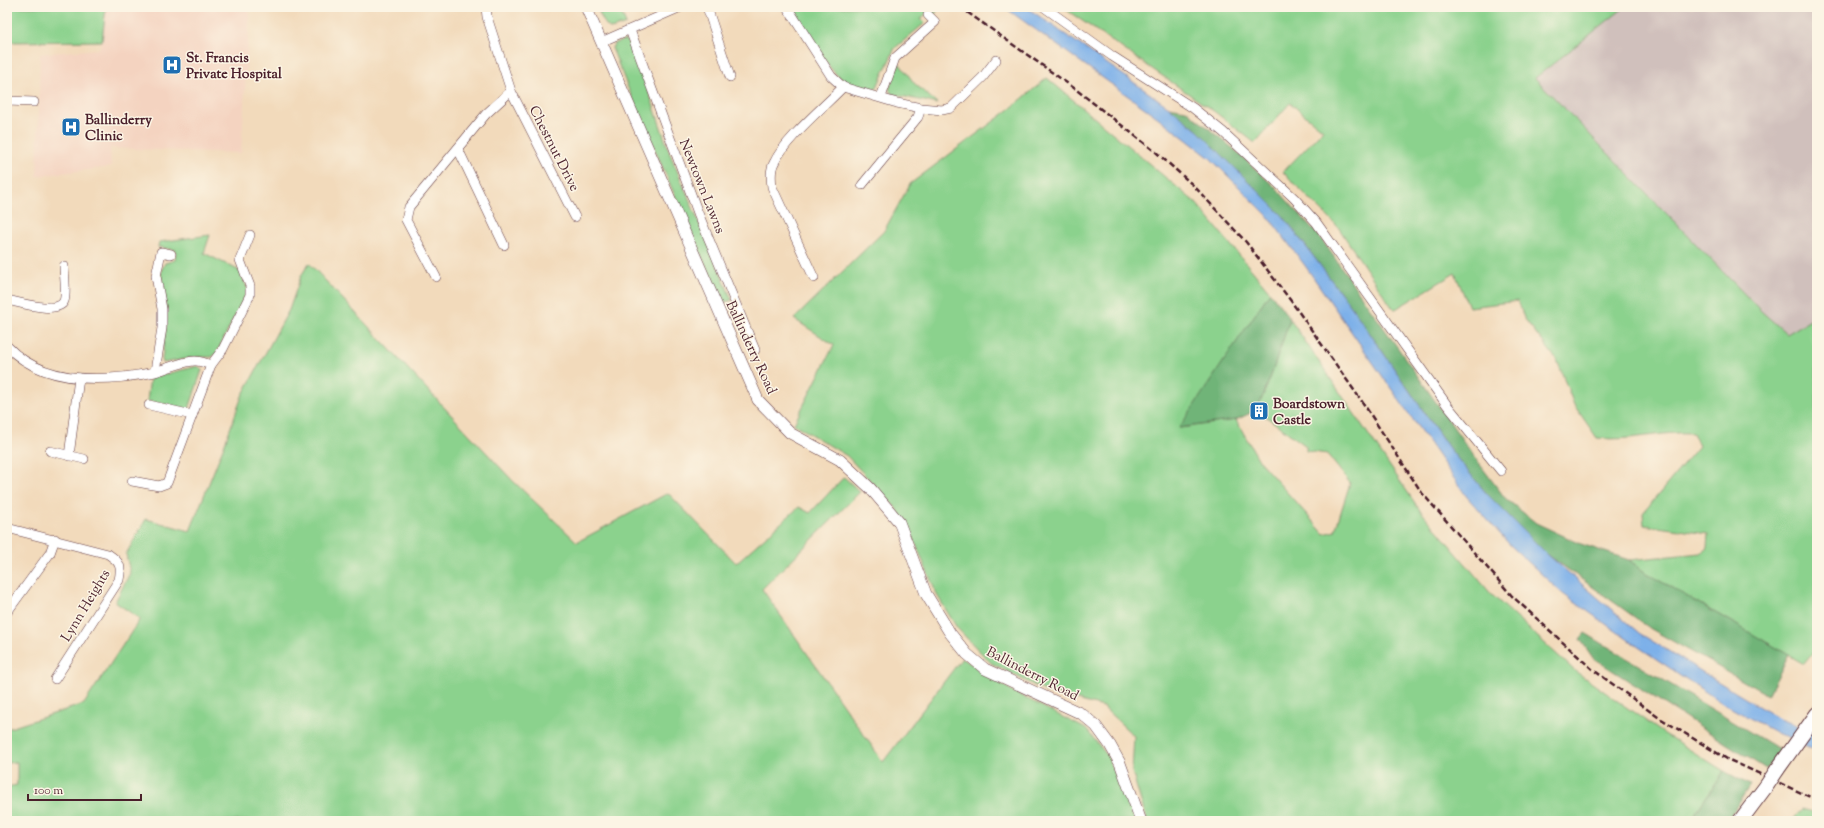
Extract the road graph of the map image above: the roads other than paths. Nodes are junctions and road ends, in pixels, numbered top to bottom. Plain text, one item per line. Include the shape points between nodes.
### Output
1 (486, 7) edge
2 (586, 7) edge
3 (681, 7) edge
4 (707, 7) edge
5 (787, 7) edge
6 (1044, 7) edge
7 (928, 16) dead end
8 (630, 30) junction
9 (601, 42) junction
10 (996, 60) dead end
11 (730, 77) dead end
12 (843, 87) junction
13 (511, 91) junction
14 (881, 97) junction
15 (7, 102) edge
16 (34, 102) dead end
17 (921, 108) junction
18 (458, 149) junction
19 (862, 185) dead end
20 (575, 218) dead end
21 (246, 237) dead end
22 (504, 245) dead end
23 (171, 254) dead end
24 (64, 266) dead end
25 (436, 277) dead end
26 (814, 278) dead end
27 (7, 300) edge
28 (7, 346) edge
29 (755, 350) dead end
30 (211, 365) junction
31 (155, 371) junction
32 (79, 378) junction
33 (149, 405) dead end
34 (192, 415) junction
35 (50, 451) dead end
36 (69, 456) junction
37 (84, 459) dead end
38 (1501, 471) dead end
39 (132, 482) dead end
40 (7, 528) edge
41 (55, 539) junction
42 (7, 612) edge
43 (55, 679) dead end
44 (1816, 716) edge
45 (1141, 821) edge
46 (1740, 821) edge

1 - 13 street, Chestnut Drive
2 - 9 street, Ballinderry Road
3 - 8 street
4 - 11 street
5 - 12 street via 831,76
6 - 38 street via 1193,108 1223,132 1294,198 1316,222 1447,405
7 - 14 street via 935,22 899,52
8 - 9 street
8 - 29 street, Newtown Lawns via 695,206
9 - 45 street, Ballinderry Road via 758,400 790,433 840,460 870,488 899,522 926,594 950,633 967,654 985,668 1082,714 1096,726 1120,763
10 - 17 street via 983,77 951,108
12 - 14 street
12 - 26 street via 788,144 773,163 771,174 772,187
13 - 18 street via 486,114
13 - 20 street, Chestnut Drive
14 - 17 street
15 - 16 street
17 - 19 street via 918,117
18 - 22 street
18 - 25 street via 409,207 406,220
21 - 30 street via 240,260 250,286 250,295 223,349
23 - 31 street via 161,252 156,276 162,328
24 - 27 street via 64,300 60,305 46,308
28 - 32 street via 18,358 44,371
30 - 31 street via 196,360
30 - 34 street
31 - 32 street via 109,379
32 - 36 street
33 - 34 street
34 - 39 street via 167,483 159,486
35 - 36 street
36 - 37 street
40 - 41 street, Lynn Heights
41 - 42 street via 50,553
41 - 43 street, Lynn Heights via 108,554 116,559 122,570 119,580
44 - 46 main road, bridge

